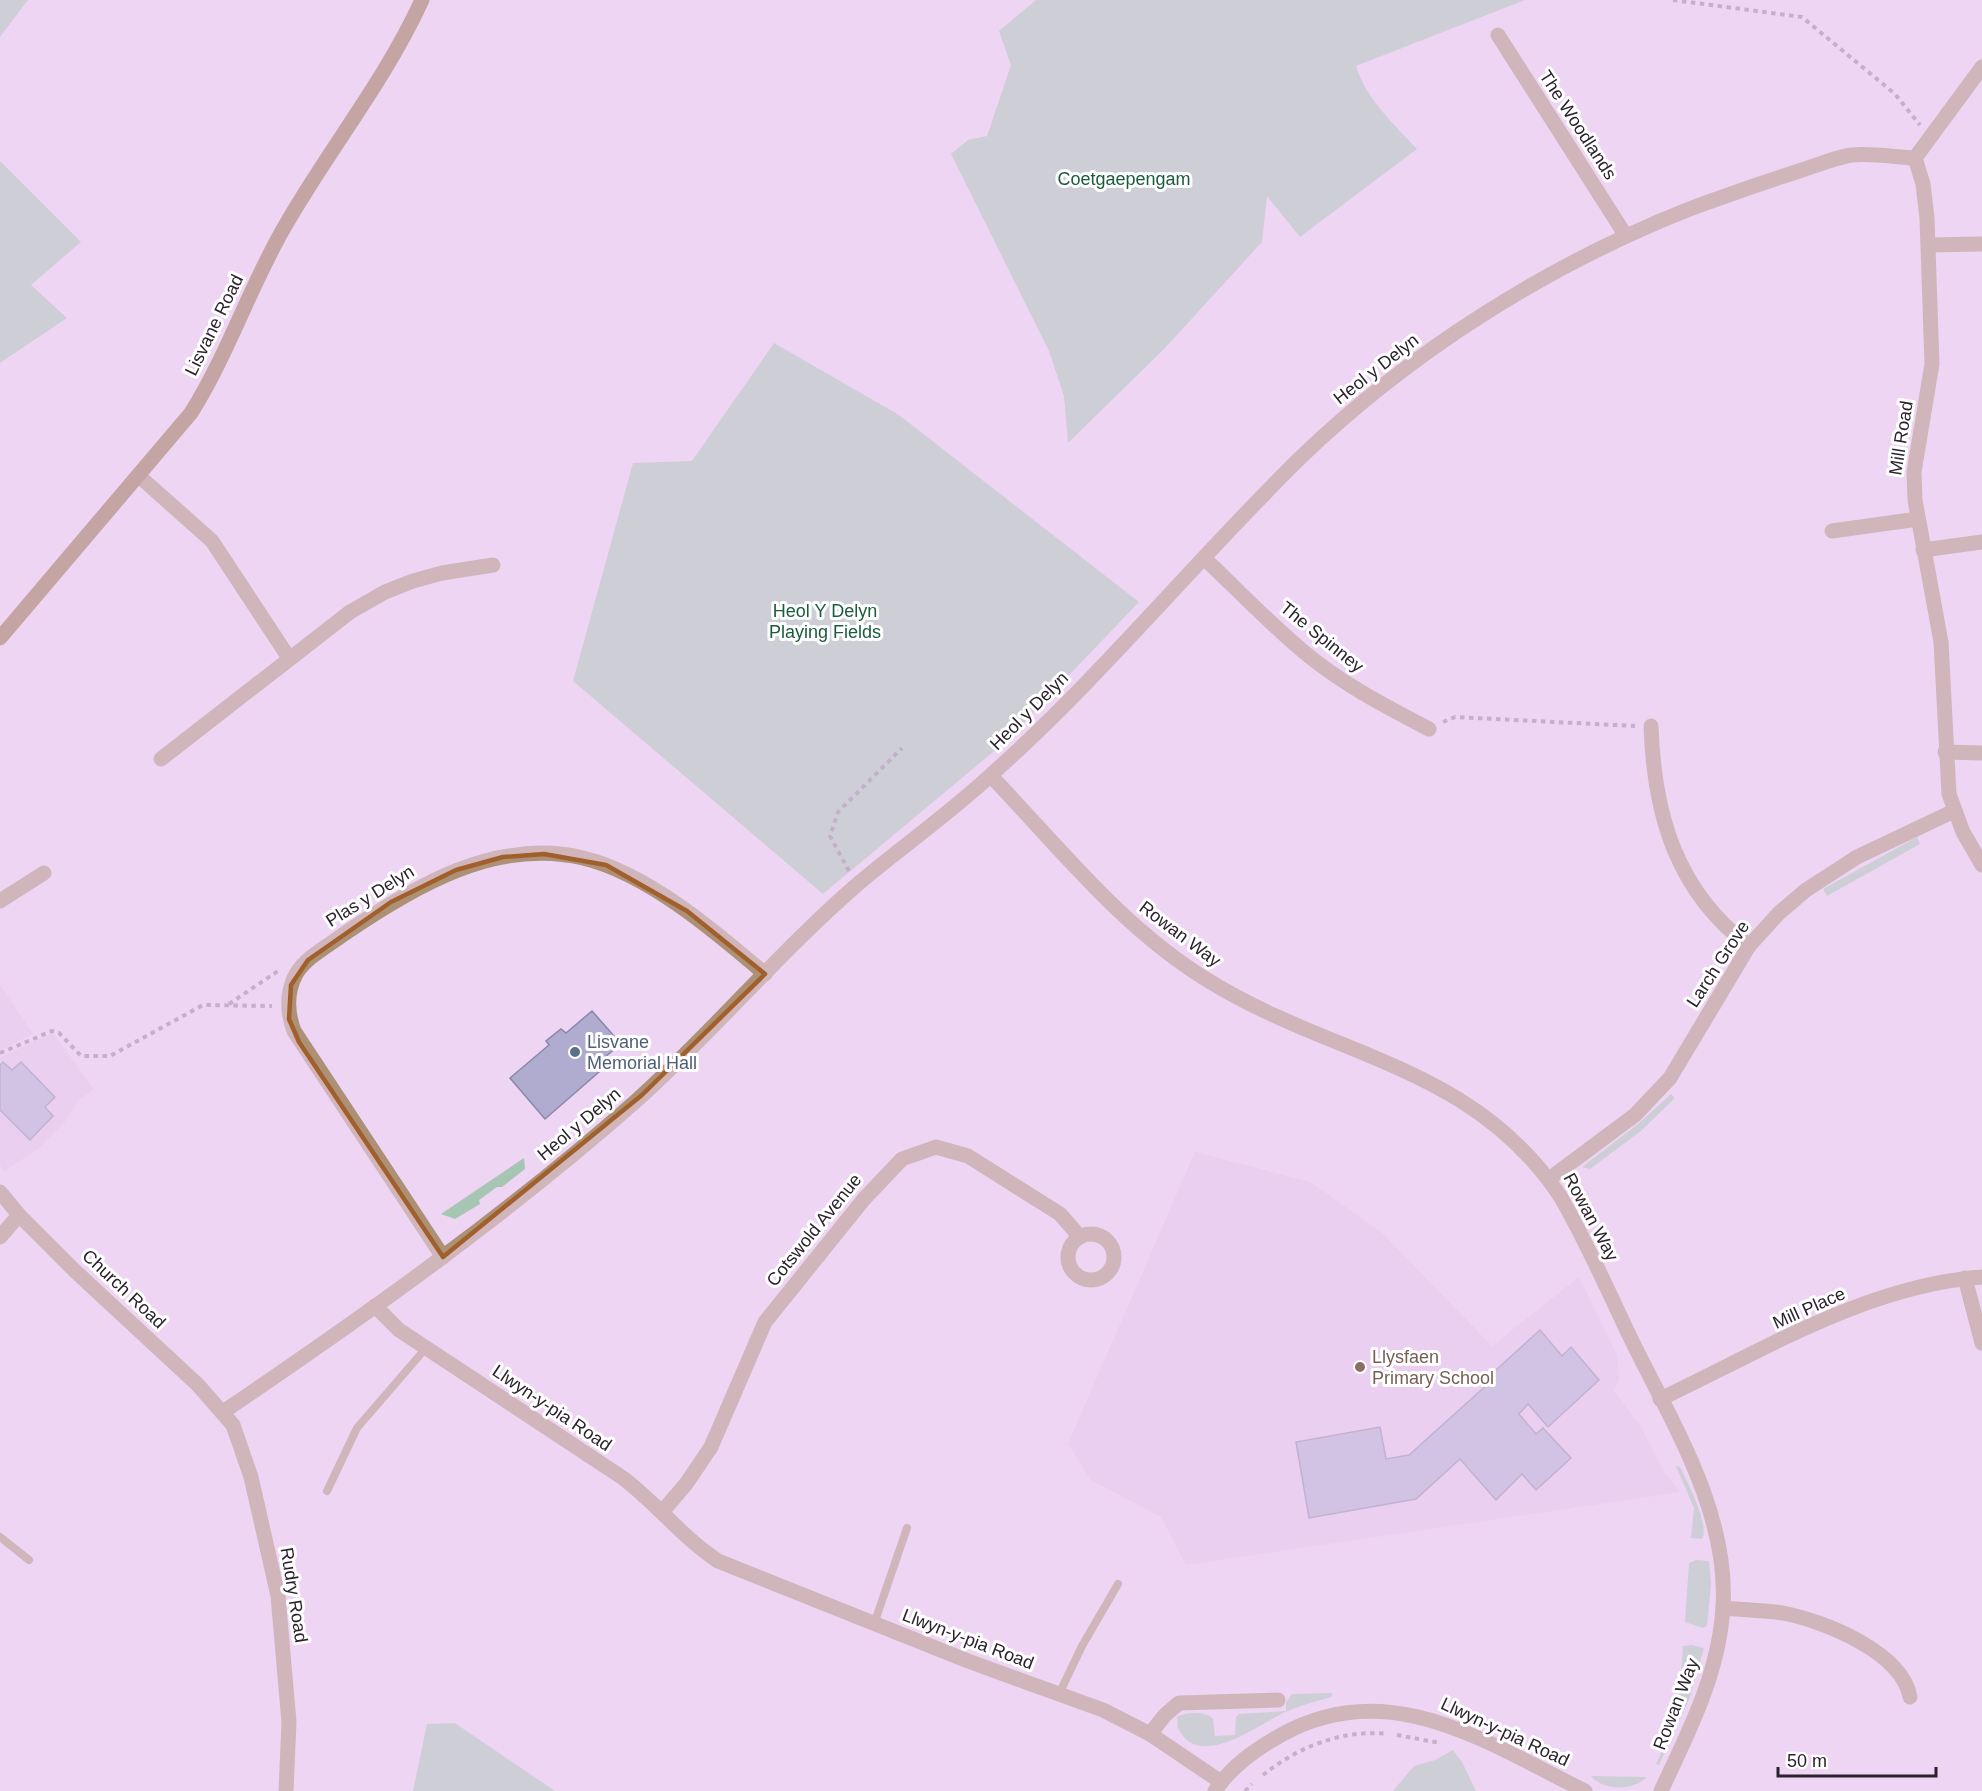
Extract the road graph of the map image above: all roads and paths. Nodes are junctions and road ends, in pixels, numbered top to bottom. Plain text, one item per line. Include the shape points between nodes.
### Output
1 (422, 0) edge
2 (1673, 0) edge
3 (1498, 35) dead end
4 (1982, 67) edge
5 (1929, 137) junction
6 (1915, 158) junction
7 (1626, 236) junction
8 (1982, 244) edge
9 (1929, 245) junction
10 (138, 476) junction
11 (1918, 519) junction
12 (1832, 531) dead end
13 (1982, 542) edge
14 (1923, 550) junction
15 (1204, 558) junction
16 (493, 565) dead end
17 (0, 638) edge
18 (289, 657) junction
19 (1651, 726) joint
20 (1429, 729) joint
21 (902, 748) dead end
22 (1945, 752) junction
23 (1982, 753) edge
24 (161, 759) dead end
25 (991, 776) junction
26 (1954, 811) junction
27 (1982, 865) edge
28 (44, 873) dead end
29 (858, 884) junction
30 (0, 901) edge
31 (1749, 946) junction
32 (281, 969) dead end
33 (765, 974) junction
34 (229, 1005) junction
35 (288, 1006) junction
36 (0, 1053) edge
37 (1549, 1179) junction
38 (0, 1192) edge
39 (19, 1215) junction
40 (0, 1237) edge
41 (1080, 1237) dead end
42 (443, 1257) junction
43 (1982, 1277) edge
44 (1965, 1278) junction
45 (375, 1306) junction
46 (1982, 1343) edge
47 (426, 1348) junction
48 (1660, 1399) junction
49 (224, 1412) junction
50 (327, 1491) dead end
51 (662, 1512) junction
52 (907, 1528) dead end
53 (0, 1538) edge
54 (29, 1560) dead end
55 (1118, 1584) dead end
56 (1723, 1608) junction
57 (874, 1624) junction
58 (1059, 1694) junction
59 (1910, 1697) dead end
60 (1278, 1700) dead end
61 (1150, 1734) junction
62 (1388, 1734) dead end
63 (1263, 1775) dead end
64 (1252, 1784) dead end
65 (1218, 1786) edge
66 (286, 1791) edge
67 (1245, 1791) edge
68 (1585, 1791) edge
69 (1661, 1791) edge

1 - 10 main road, Lisvane Road via 380,80 283,229 200,398
2 - 5 path via 1802,17 1895,94
3 - 7 street, The Woodlands
4 - 5 street
5 - 6 street
6 - 7 street, Heol y Delyn via 1852,155 1715,199
6 - 9 street, Mill Road via 1923,184
7 - 15 street, Heol y Delyn via 1507,301 1400,374 1304,455
8 - 9 street
9 - 11 street, Mill Road via 1932,364 1914,472
10 - 17 main road, Lisvane Road
10 - 18 street via 212,541
11 - 12 street
11 - 14 street, Mill Road
13 - 14 street
14 - 22 street, Mill Road via 1941,642
15 - 20 street, The Spinney via 1328,670 1357,691
15 - 25 street, Heol y Delyn
16 - 18 street via 442,573 385,592 350,612
18 - 24 street
19 - 20 path via 1455,717
19 - 31 street via 1657,793 1671,842 1704,905
21 - 29 path via 838,812 830,836
22 - 23 street
22 - 26 street, Mill Road
25 - 29 street, Heol y Delyn
25 - 37 street, Rowan Way via 1116,908 1180,962 1261,1009 1451,1093 1516,1141
26 - 27 street, Mill Road
26 - 31 street, Larch Grove via 1884,843 1830,874 1779,913
28 - 30 street
29 - 33 street, Heol y Delyn
31 - 37 street, Larch Grove via 1670,1078 1635,1115
32 - 34 path
33 - 35 street, Plas y Delyn via 687,911 606,865 567,855 524,855 456,870 391,902 308,960 291,985
33 - 42 street, Heol y Delyn via 603,1130
34 - 35 path
34 - 36 path via 203,1005 110,1056 81,1056 59,1033 51,1031
35 - 42 street, Plas y Delyn via 299,1042
37 - 48 street, Rowan Way via 1573,1218
38 - 39 street, Church Road
39 - 40 street
39 - 49 street, Church Road
41 - 51 street, Cotswold Avenue via 1060,1214 968,1156 936,1147 902,1159 864,1199 765,1322 711,1447
42 - 45 street, Heol y Delyn
43 - 44 street, Mill Place
44 - 46 street
44 - 48 street, Mill Place via 1920,1286 1846,1312
45 - 47 street, Llwyn-y-pia Road via 388,1322
45 - 49 street, Heol y Delyn
47 - 50 lane via 357,1428
47 - 51 street, Llwyn-y-pia Road via 623,1478
48 - 56 street, Rowan Way via 1712,1516 1722,1563
49 - 66 street, Rudry Road via 241,1443 251,1477 278,1596 290,1722
51 - 57 street, Llwyn-y-pia Road via 705,1552 733,1569
52 - 57 lane
53 - 54 lane
55 - 58 lane
56 - 59 street via 1784,1613 1842,1633 1864,1644 1902,1677
56 - 69 street, Rowan Way via 1709,1683
57 - 58 street, Llwyn-y-pia Road
58 - 61 street, Llwyn-y-pia Road via 1103,1710
60 - 61 street via 1179,1703
61 - 65 street, Llwyn-y-pia Road
62 - 63 path via 1355,1734 1318,1743 1287,1757
64 - 67 path
65 - 68 street, Llwyn-y-pia Road via 1254,1751 1310,1721 1378,1710 1419,1715 1438,1722

